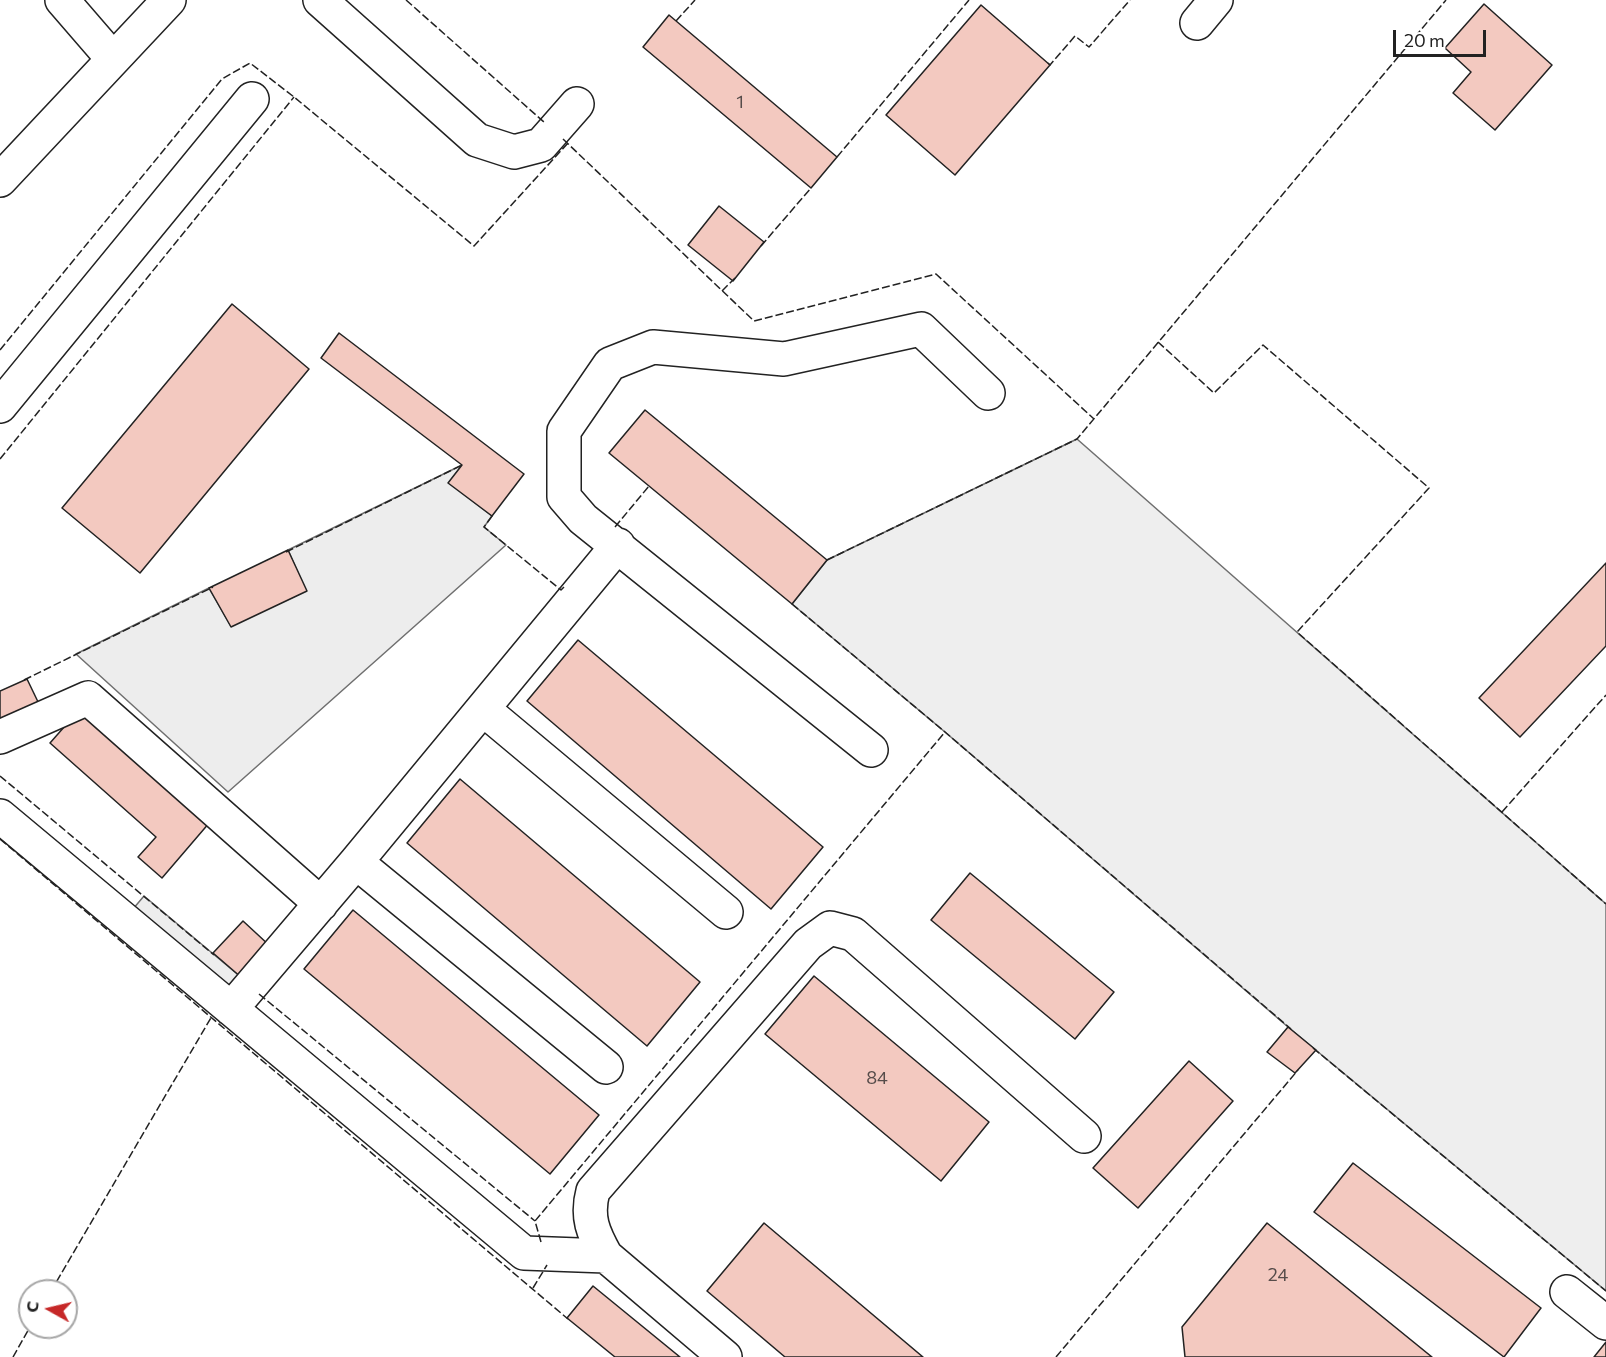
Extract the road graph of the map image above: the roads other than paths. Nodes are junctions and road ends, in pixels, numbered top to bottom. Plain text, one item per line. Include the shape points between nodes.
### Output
1 (62, 0) edge
2 (169, 0) edge
3 (320, 0) edge
4 (114, 59) junction
5 (252, 99) dead end
6 (577, 104) dead end
7 (0, 180) edge
8 (988, 393) dead end
9 (0, 406) edge
10 (618, 546) junction
11 (483, 708) junction
12 (0, 737) edge
13 (871, 750) dead end
14 (0, 816) edge
15 (356, 862) junction
16 (321, 904) junction
17 (726, 912) dead end
18 (231, 1009) junction
19 (606, 1067) dead end
20 (1084, 1136) dead end
21 (606, 1256) junction
22 (1567, 1292) dead end
23 (1606, 1323) edge
24 (725, 1357) edge

1 - 4 street
2 - 4 street
3 - 6 street via 477,140 514,152 541,145
4 - 7 street
5 - 9 street
8 - 10 street via 921,329 784,359 653,347 610,364 564,431 564,497
10 - 11 street
10 - 13 street
11 - 15 street
11 - 17 street
12 - 16 street via 88,698
14 - 18 street
15 - 16 street
15 - 19 street
16 - 18 street
18 - 21 street via 524,1253
20 - 21 street via 853,934 830,928 808,944 593,1191 588,1208 595,1237
21 - 24 street
22 - 23 street

